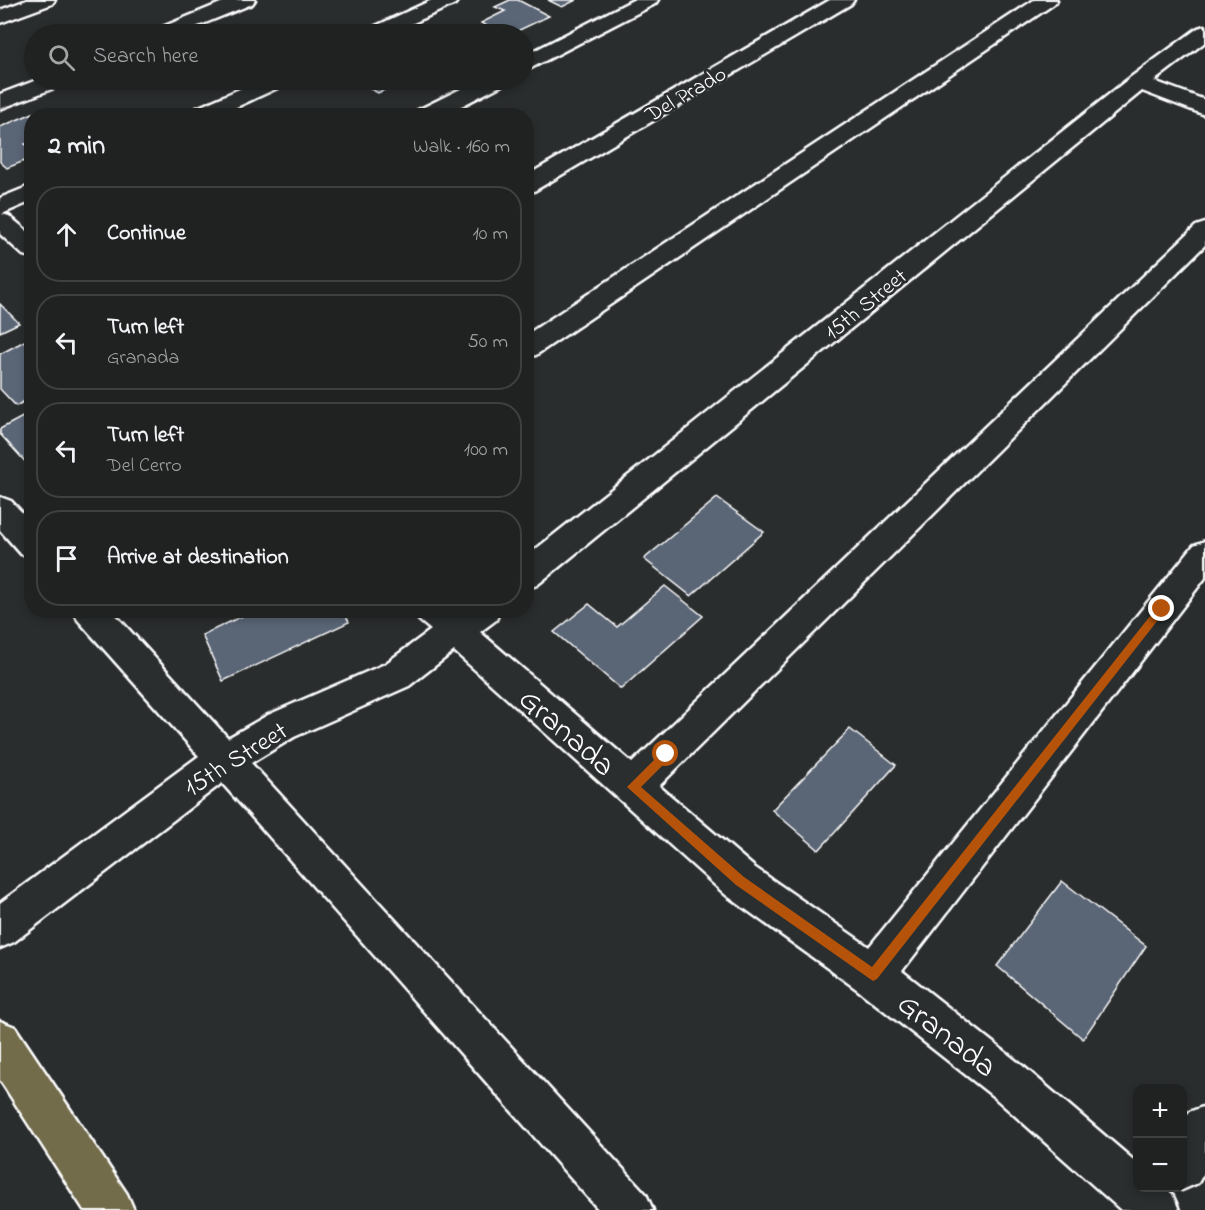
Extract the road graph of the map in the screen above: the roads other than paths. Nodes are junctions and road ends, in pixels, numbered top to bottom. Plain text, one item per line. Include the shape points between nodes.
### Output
1 (45, 0) edge
2 (245, 0) edge
3 (448, 0) edge
4 (648, 0) edge
5 (844, 0) edge
6 (1047, 0) edge
7 (0, 17) edge
8 (186, 24) edge
9 (396, 24) edge
10 (1205, 32) edge
11 (534, 59) edge
12 (1139, 82) junction
13 (29, 90) edge
14 (254, 90) edge
15 (475, 90) edge
16 (0, 102) edge
17 (215, 108) edge
18 (440, 108) edge
19 (1205, 108) edge
20 (534, 181) edge
21 (24, 196) edge
22 (0, 207) edge
23 (0, 221) edge
24 (1205, 231) edge
25 (24, 242) edge
26 (534, 343) edge
27 (0, 509) edge
28 (24, 535) edge
29 (1205, 554) edge
30 (534, 570) edge
31 (97, 618) edge
32 (457, 618) edge
33 (223, 760) junction
34 (633, 787) junction
35 (0, 928) edge
36 (873, 975) junction
37 (0, 1042) edge
38 (1205, 1128) edge
39 (1187, 1159) edge
40 (1168, 1192) edge
41 (111, 1210) edge
42 (630, 1210) edge
43 (1157, 1210) edge

1 - 7 street
2 - 8 street
3 - 9 street
4 - 11 street
5 - 20 street, Del Prado
6 - 26 street
10 - 12 street, 15th Street
12 - 19 street
12 - 30 street, 15th Street
13 - 16 street
14 - 17 street
15 - 18 street
21 - 22 street
23 - 25 street
24 - 34 street
27 - 28 street
29 - 36 street
31 - 33 street
32 - 33 street, 15th Street via 397,675 281,726
32 - 34 street, Granada
33 - 35 street, 15th Street
33 - 42 street
34 - 36 street, Granada via 740,881
36 - 43 street, Granada via 1009,1082
37 - 41 main road
38 - 39 street
40 - 43 street

